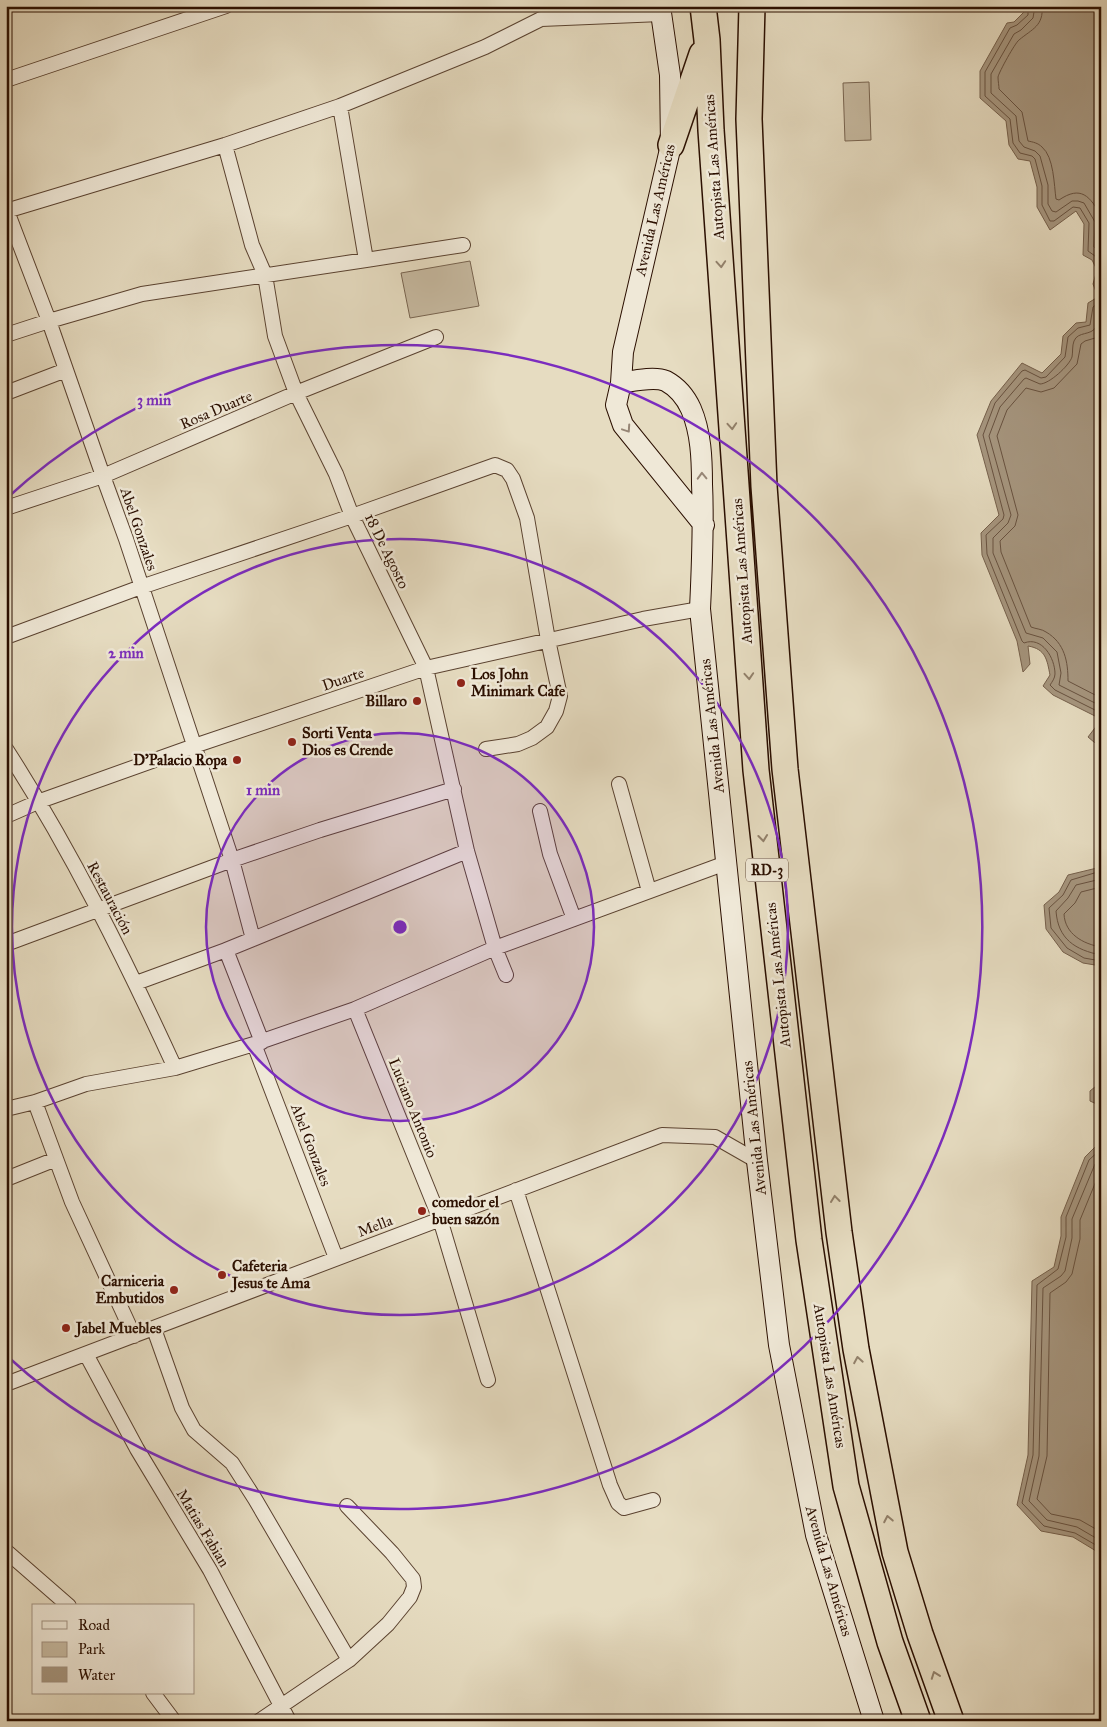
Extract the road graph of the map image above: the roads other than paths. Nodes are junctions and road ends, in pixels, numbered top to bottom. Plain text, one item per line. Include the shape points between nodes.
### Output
1 (226, 6) edge
2 (703, 6) edge
3 (752, 6) edge
4 (660, 10) edge
5 (707, 40) junction
6 (6, 80) edge
7 (340, 106) junction
8 (225, 145) junction
9 (671, 145) junction
10 (7, 211) edge
11 (463, 245) dead end
12 (366, 260) junction
13 (265, 275) junction
14 (49, 321) junction
15 (6, 335) edge
16 (436, 337) dead end
17 (66, 370) junction
18 (621, 384) junction
19 (6, 393) edge
20 (296, 393) junction
21 (103, 476) junction
22 (6, 508) edge
23 (352, 516) junction
24 (704, 525) junction
25 (141, 587) junction
26 (700, 609) junction
27 (6, 637) edge
28 (548, 640) junction
29 (426, 668) junction
30 (194, 746) junction
31 (6, 749) edge
32 (486, 749) dead end
33 (619, 784) dead end
34 (454, 788) junction
35 (40, 801) junction
36 (540, 811) dead end
37 (6, 816) edge
38 (467, 851) junction
39 (232, 860) junction
40 (726, 863) junction
41 (649, 891) junction
42 (98, 910) junction
43 (574, 919) junction
44 (253, 939) junction
45 (6, 944) edge
46 (495, 948) junction
47 (226, 950) junction
48 (506, 975) dead end
49 (136, 983) junction
50 (355, 1009) junction
51 (258, 1043) junction
52 (175, 1068) junction
53 (35, 1102) junction
54 (6, 1109) edge
55 (56, 1159) junction
56 (757, 1161) junction
57 (6, 1179) edge
58 (516, 1190) junction
59 (440, 1219) junction
60 (336, 1258) junction
61 (154, 1329) junction
62 (134, 1336) junction
63 (86, 1354) junction
64 (488, 1380) dead end
65 (6, 1384) edge
66 (653, 1500) dead end
67 (347, 1506) dead end
68 (6, 1551) edge
69 (67, 1604) edge
70 (348, 1660) junction
71 (154, 1694) edge
72 (282, 1706) junction
73 (174, 1721) edge
74 (259, 1721) edge
75 (289, 1721) edge
76 (874, 1721) edge
77 (918, 1721) edge
78 (951, 1721) edge

1 - 6 street
2 - 5 highway, Autopista Las Américas / RD-3
78 -> 3 highway, Autopista Las Américas / RD-3 via 895,1552 856,1349 839,1232 787,789 763,466 749,120
4 - 7 street via 541,19 485,47
4 - 9 main road, Avenida Las Américas via 670,75
5 - 9 highway
5 -> 77 highway, Autopista Las Américas / RD-3 via 756,770 808,1230 846,1486 890,1642
7 - 8 street
7 - 12 street
8 - 10 street
8 - 13 street, 18 De Agosto via 252,245
9 - 18 main road, Avenida Las Américas via 623,352
10 - 14 street, Abel Gonzales
11 - 12 street
12 - 13 street
13 - 14 street via 142,294
13 - 20 street, 18 De Agosto via 275,336
14 - 15 street
14 - 17 street, Abel Gonzales
16 - 20 street, Rosa Duarte
17 - 19 street
17 - 21 street, Abel Gonzales
18 -> 24 main road, Avenida Las Américas via 616,405 623,425
24 -> 18 main road, Avenida Las Américas via 702,462 697,428 683,395 665,381 640,379
20 - 21 street, Rosa Duarte
20 - 23 street, 18 De Agosto via 336,474
21 - 22 street, Rosa Duarte
21 - 25 street, Abel Gonzales
23 - 25 street
23 - 28 street via 495,465 507,470 527,518
23 - 29 street, 18 De Agosto
24 - 26 main road, Avenida Las Américas
25 - 27 street
25 - 30 street, Abel Gonzales
26 - 28 street, Duarte
26 - 40 main road, Avenida Las Américas
28 - 29 street, Duarte
28 - 32 street via 560,696 547,727 518,744
29 - 30 street, Duarte
29 - 34 street, 18 De Agosto
30 - 35 street, Duarte
30 - 39 street, Abel Gonzales
31 - 35 street, Restauración
33 - 41 street
34 - 38 street, 18 De Agosto
34 - 39 street
35 - 37 street, Duarte
35 - 42 street, Restauración
36 - 43 street via 550,854
38 - 44 street
38 - 46 street, 18 De Agosto
39 - 42 street
39 - 44 street, Abel Gonzales
40 - 41 street
40 - 56 main road, Avenida Las Américas
41 - 43 street
42 - 45 street
42 - 49 street, Restauración
43 - 46 street
44 - 47 street
46 - 48 street, 18 De Agosto
46 - 50 street
47 - 49 street
47 - 51 street, Abel Gonzales
49 - 52 street, Restauración
50 - 51 street
50 - 59 street, Luciano Antonio
51 - 52 street
51 - 60 street, Abel Gonzales
52 - 53 street via 86,1084
53 - 54 street
53 - 55 street
55 - 57 street
55 - 62 street via 72,1202
56 - 58 street, Mella via 715,1137 662,1135
56 - 76 main road, Avenida Las Américas via 779,1345 816,1535
58 - 59 street, Mella
58 - 66 street via 610,1486 624,1508
59 - 60 street, Mella
59 - 64 street, Luciano Antonio
60 - 61 street, Mella
61 - 62 street, Mella
61 - 70 street via 182,1408 194,1430 232,1463
62 - 63 street, Mella
63 - 65 street, Mella
63 - 72 street, Matias Fabian via 137,1449 210,1570
67 - 70 street via 392,1553 413,1579 414,1587 388,1624
68 - 69 street
70 - 72 street
71 - 73 street
72 - 74 street
72 - 75 street, Matias Fabian

